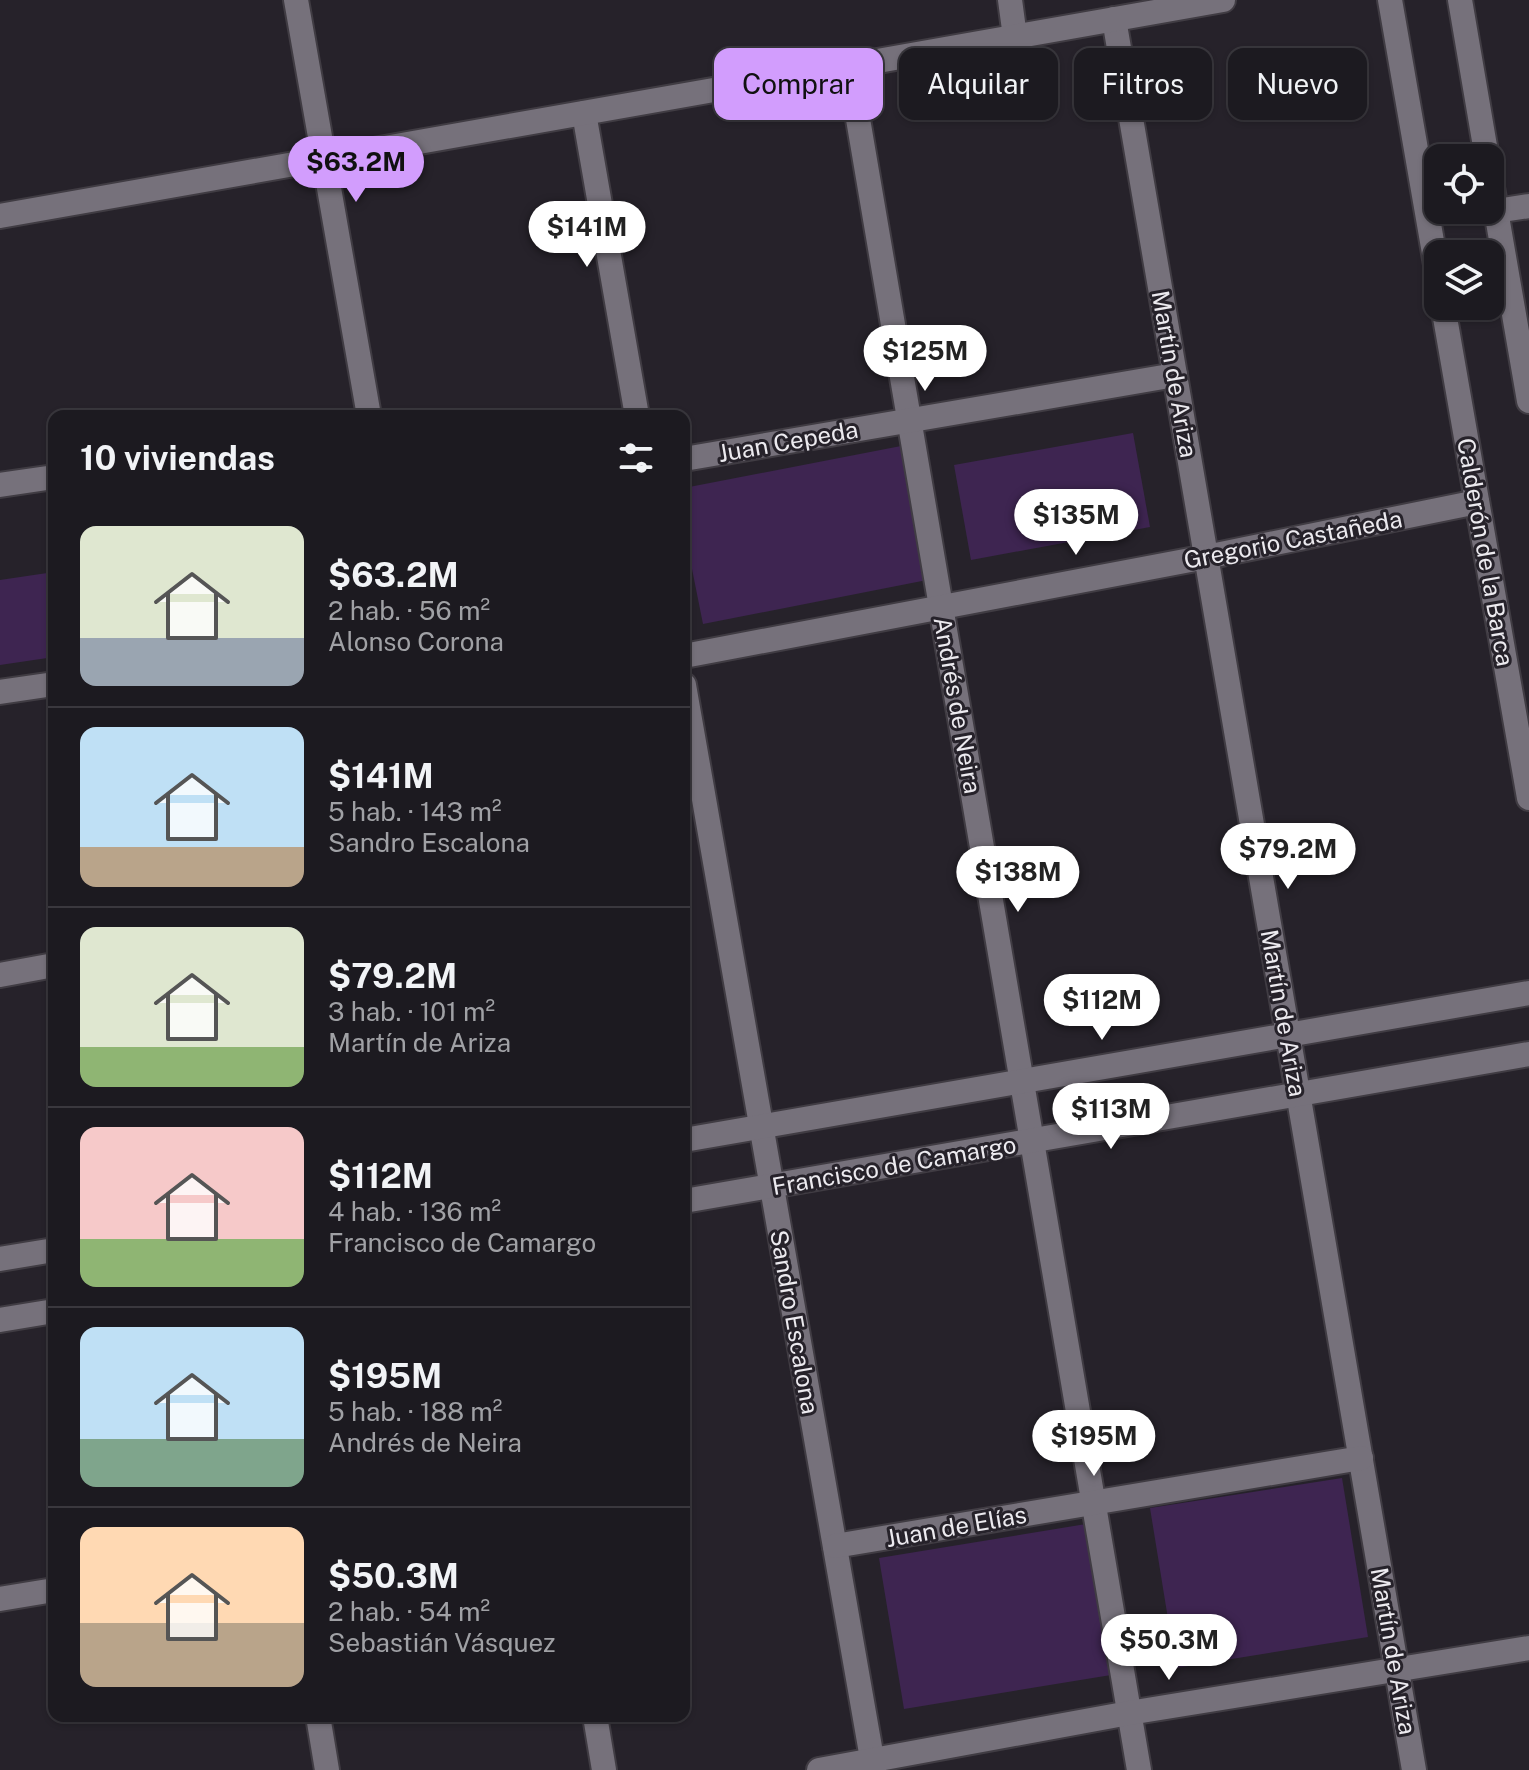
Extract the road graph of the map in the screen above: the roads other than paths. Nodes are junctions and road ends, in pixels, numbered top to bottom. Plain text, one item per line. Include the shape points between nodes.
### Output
1 (296, 0) edge
2 (1010, 0) edge
3 (1223, 0) edge
4 (1390, 0) edge
5 (1460, 0) edge
6 (1114, 19) junction
7 (1015, 37) junction
8 (883, 60) edge
9 (714, 90) edge
10 (584, 113) junction
11 (858, 120) edge
12 (1485, 144) edge
13 (324, 159) junction
14 (1529, 206) edge
15 (1504, 210) edge
16 (0, 216) edge
17 (1498, 224) edge
18 (1432, 240) edge
19 (1445, 320) edge
20 (1175, 375) junction
21 (1529, 401) edge
22 (367, 410) edge
23 (636, 410) edge
24 (910, 420) junction
25 (690, 458) edge
26 (48, 478) edge
27 (0, 485) edge
28 (1477, 502) junction
29 (1206, 557) junction
30 (941, 606) junction
31 (690, 655) edge
32 (48, 685) edge
33 (0, 692) edge
34 (690, 719) edge
35 (1529, 798) edge
36 (48, 966) edge
37 (0, 975) edge
38 (1529, 993) edge
39 (1288, 1035) junction
40 (1529, 1054) edge
41 (1022, 1081) junction
42 (1298, 1094) junction
43 (761, 1126) junction
44 (690, 1139) edge
45 (1032, 1140) junction
46 (771, 1186) junction
47 (690, 1200) edge
48 (48, 1251) edge
49 (0, 1259) edge
50 (48, 1312) edge
51 (0, 1320) edge
52 (1361, 1458) junction
53 (1094, 1502) junction
54 (835, 1546) junction
55 (48, 1591) edge
56 (0, 1599) edge
57 (1529, 1648) edge
58 (1397, 1670) junction
59 (1129, 1713) junction
60 (319, 1722) edge
61 (596, 1722) edge
62 (873, 1765) edge
63 (327, 1770) edge
64 (604, 1770) edge
65 (819, 1770) edge
66 (1139, 1770) edge
67 (1414, 1770) edge

1 - 13 street
2 - 7 street
3 - 6 street
4 - 18 street
5 - 12 street
6 - 7 street
6 - 20 street, Martín de Ariza
7 - 8 street
9 - 10 street
10 - 13 street
10 - 23 street
11 - 24 street, Andrés de Neira
13 - 16 street
13 - 22 street
14 - 15 street
17 - 21 street
19 - 28 street, Calderón de la Barca
20 - 24 street, Juan Cepeda
20 - 29 street, Martín de Ariza
24 - 25 street, Juan Cepeda
24 - 30 street, Andrés de Neira
26 - 27 street
28 - 29 street, Gregorio Castañeda
28 - 35 street, Calderón de la Barca
29 - 30 street, Gregorio Castañeda
29 - 39 street, Martín de Ariza
30 - 31 street, Gregorio Castañeda
30 - 41 street, Andrés de Neira
32 - 33 street
34 - 43 street, Sandro Escalona
36 - 37 street
38 - 39 street
39 - 41 street
39 - 42 street, Martín de Ariza
40 - 42 street, Francisco de Camargo
41 - 43 street
41 - 45 street, Andrés de Neira
42 - 45 street, Francisco de Camargo
42 - 52 street, Martín de Ariza
43 - 44 street
43 - 46 street, Sandro Escalona
45 - 46 street, Francisco de Camargo
45 - 53 street, Andrés de Neira
46 - 47 street, Francisco de Camargo
46 - 54 street, Sandro Escalona
48 - 49 street
50 - 51 street
52 - 53 street, Juan de Elías
52 - 58 street, Martín de Ariza
53 - 54 street, Juan de Elías
53 - 59 street, Andrés de Neira
54 - 62 street, Sandro Escalona
55 - 56 street
57 - 58 street
58 - 59 street
58 - 67 street, Martín de Ariza
59 - 62 street
59 - 66 street, Andrés de Neira
60 - 63 street
61 - 64 street
62 - 65 street

